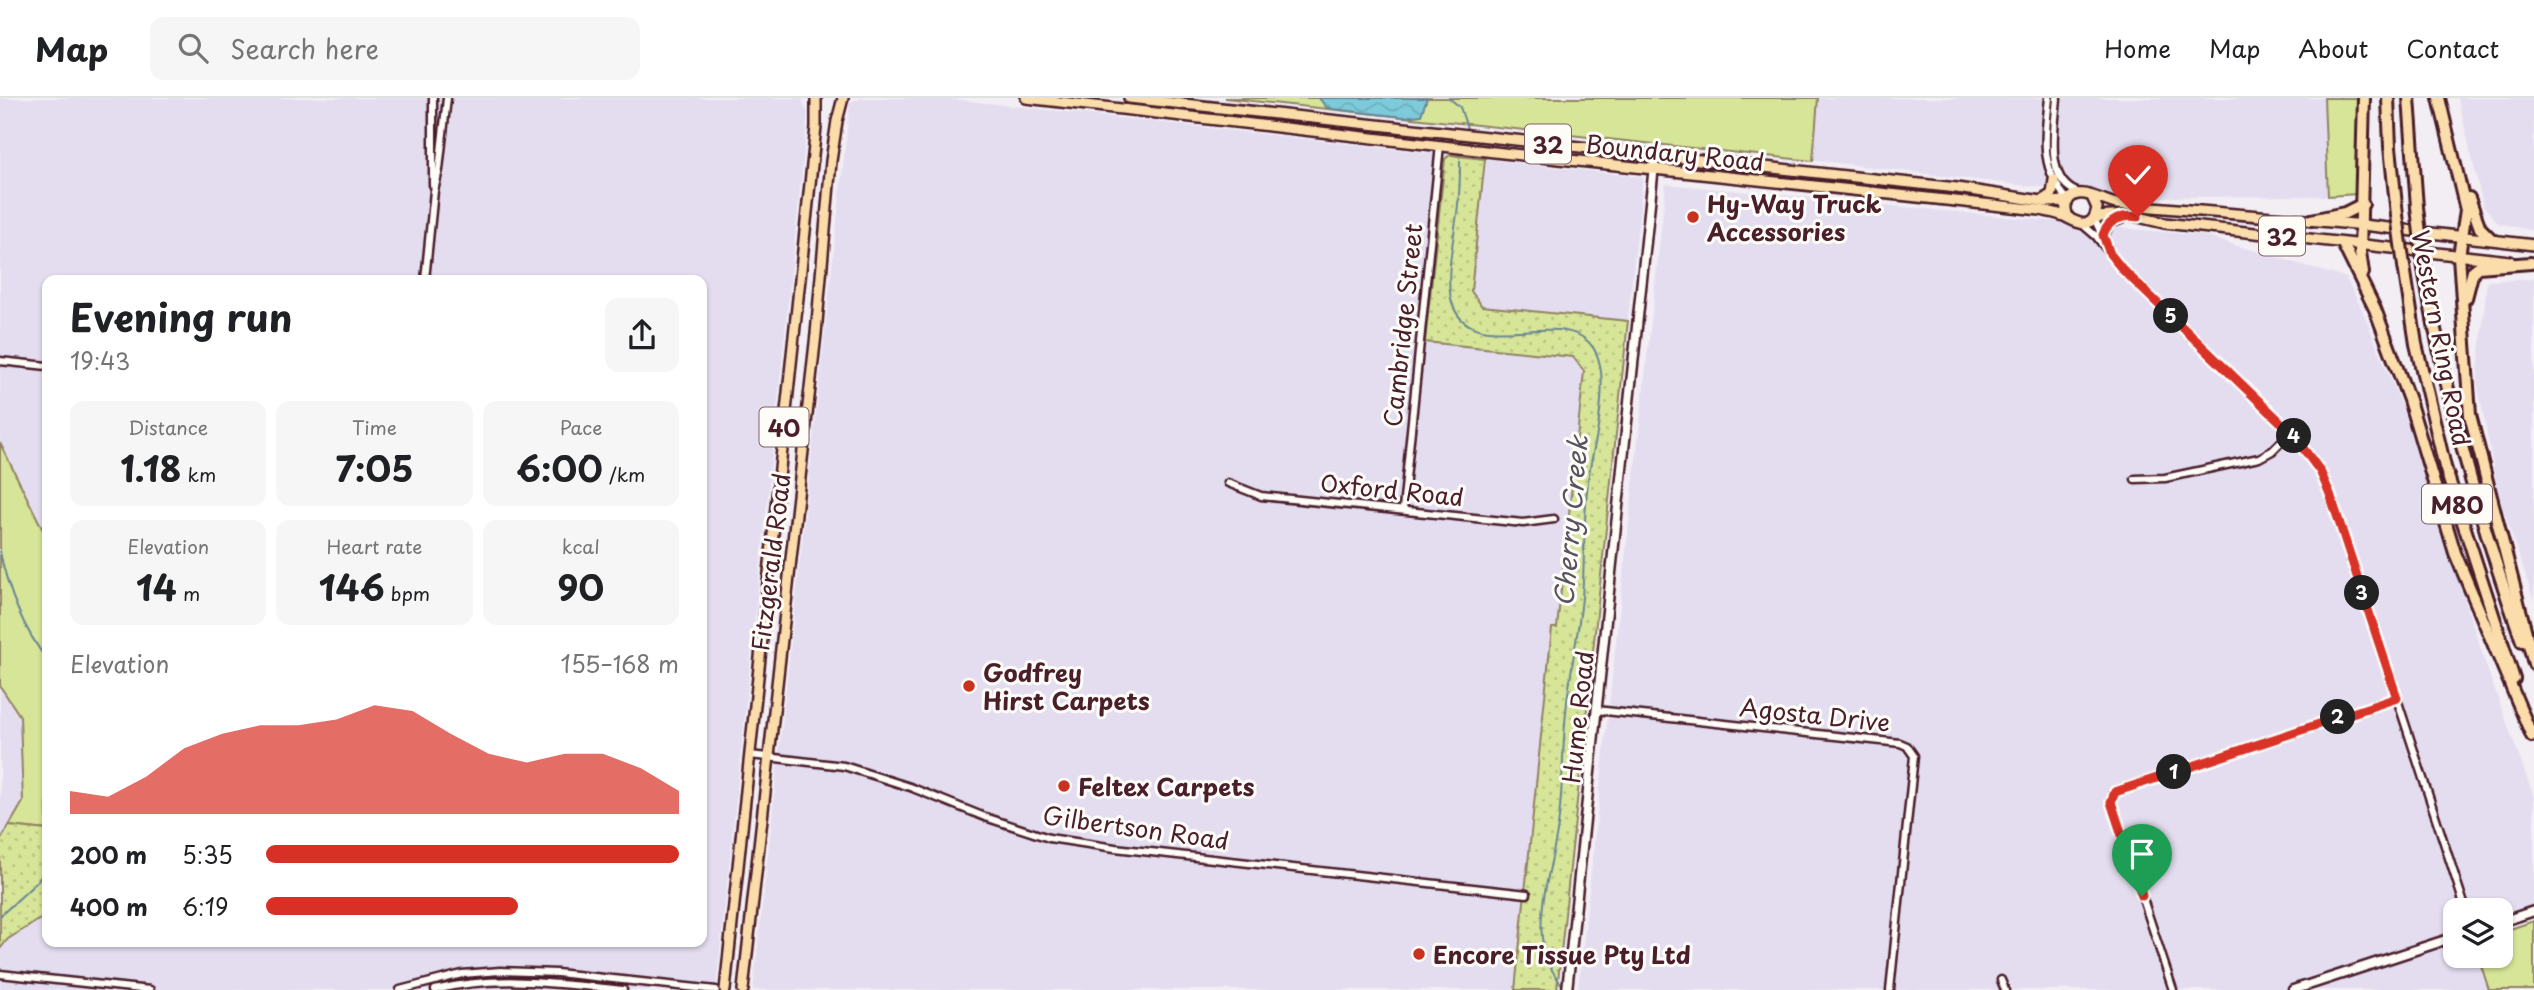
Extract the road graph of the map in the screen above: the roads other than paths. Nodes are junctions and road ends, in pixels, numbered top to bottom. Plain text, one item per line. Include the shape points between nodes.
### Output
1 (816, 98) edge
2 (843, 98) edge
3 (1026, 98) edge
4 (1129, 98) edge
5 (2049, 98) edge
6 (2057, 98) edge
7 (2364, 98) edge
8 (2388, 98) edge
9 (2409, 98) edge
10 (2440, 98) edge
11 (433, 99) edge
12 (447, 100) edge
13 (1441, 132) junction
14 (2448, 132) junction
15 (1440, 145) junction
16 (1655, 156) junction
17 (1654, 169) junction
18 (2054, 180) junction
19 (434, 191) junction
20 (2081, 193) junction
21 (2092, 197) junction
22 (2042, 201) junction
23 (2068, 201) junction
24 (2363, 204) junction
25 (2130, 215) junction
26 (2069, 218) junction
27 (2094, 218) junction
28 (2311, 220) junction
29 (2082, 224) junction
30 (2362, 225) junction
31 (2103, 235) junction
32 (2462, 236) junction
33 (2491, 239) junction
34 (2343, 244) junction
35 (2534, 245) edge
36 (2360, 246) junction
37 (2110, 254) junction
38 (2459, 256) junction
39 (2533, 263) edge
40 (426, 275) edge
41 (2371, 299) junction
42 (2464, 315) junction
43 (0, 361) edge
44 (42, 365) edge
45 (785, 422) junction
46 (805, 424) junction
47 (2291, 432) junction
48 (2135, 479) dead end
49 (1228, 483) dead end
50 (1403, 509) junction
51 (1554, 519) dead end
52 (2534, 664) edge
53 (2534, 676) edge
54 (2397, 698) junction
55 (1597, 710) junction
56 (2533, 739) edge
57 (750, 755) junction
58 (767, 756) junction
59 (1527, 894) dead end
60 (2462, 898) edge
61 (2534, 911) edge
62 (2513, 918) edge
63 (2443, 941) edge
64 (556, 973) junction
65 (0, 974) edge
66 (2001, 980) dead end
67 (556, 983) junction
68 (678, 988) edge
69 (150, 990) edge
70 (400, 990) edge
71 (435, 990) edge
72 (623, 990) edge
73 (716, 990) edge
74 (725, 990) edge
75 (743, 990) edge
76 (1567, 990) edge
77 (1890, 990) edge
78 (2005, 990) edge
79 (2173, 990) edge
80 (2293, 990) edge

1 - 45 main road, Fitzgerald Road / 40
2 - 46 main road, Fitzgerald Road / 40 via 831,161
3 - 15 main road, Boundary Road / 32
4 - 13 main road, Boundary Road / 32
5 - 18 street via 2045,151
6 - 20 street via 2056,162 2068,187
7 - 24 highway
8 - 56 highway, Western Ring Road / M80, bridge via 2397,215 2424,381 2445,467
9 - 53 highway, Western Ring Road / M80, bridge via 2417,207 2436,340 2463,455
10 - 14 highway
11 - 12 street
11 - 19 street
12 - 19 street
13 - 15 main road
13 - 16 main road, Boundary Road / 32
14 - 32 highway via 2466,210
14 - 33 highway via 2477,222
15 - 17 main road, Boundary Road / 32
15 - 50 street, Cambridge Street
16 - 17 street, Hume Road
16 - 22 main road, Boundary Road / 32
17 - 26 main road, Boundary Road / 32 via 2026,208
17 - 55 street, Hume Road
18 - 22 main road via 2052,194
18 - 23 street
19 - 40 street
20 - 21 main road, 32
20 - 23 main road, 32
21 - 27 main road via 2097,208
21 - 28 main road, 32 via 2117,204
22 - 23 main road, Boundary Road / 32
23 - 26 main road
24 - 28 highway
24 - 30 highway
25 - 27 main road, 32
25 - 31 main road via 2109,223
25 - 34 main road, 32
26 - 29 main road, 32
27 - 29 main road, 32
27 - 31 street
28 - 30 main road, 32
29 - 37 street
30 - 32 main road, 32
30 - 36 highway
31 - 37 street
32 - 33 main road, 32
32 - 38 highway
33 - 35 main road, 32
34 - 36 main road, 32
34 - 41 highway
36 - 38 main road, 32
36 - 41 highway
37 - 47 street
38 - 39 main road, 32
38 - 42 highway
39 - 42 highway via 2486,264 2475,269
41 - 56 highway via 2409,400 2459,563
42 - 52 highway via 2473,431
43 - 44 street
45 - 46 main road
45 - 57 main road, Fitzgerald Road / 40
46 - 58 main road, Fitzgerald Road / 40
47 - 48 street via 2272,452 2259,458 2165,478
47 - 54 street via 2320,471 2330,494
49 - 50 street, Oxford Road via 1261,496
50 - 51 street, Oxford Road via 1523,523
54 - 60 street
54 - 79 street via 2119,790 2111,798
55 - 76 street, Hume Road
55 - 77 street, Agosta Drive via 1907,746 1913,756
57 - 58 street, Gilbertson Road
57 - 74 main road, Fitzgerald Road / 40
58 - 59 street, Gilbertson Road via 844,766 1049,838
58 - 75 main road, Fitzgerald Road / 40
61 - 62 street
63 - 80 street
64 - 67 street
64 - 68 street
64 - 70 street via 480,972
65 - 69 street
66 - 78 street
67 - 71 street via 482,981
67 - 72 street
68 - 73 street

